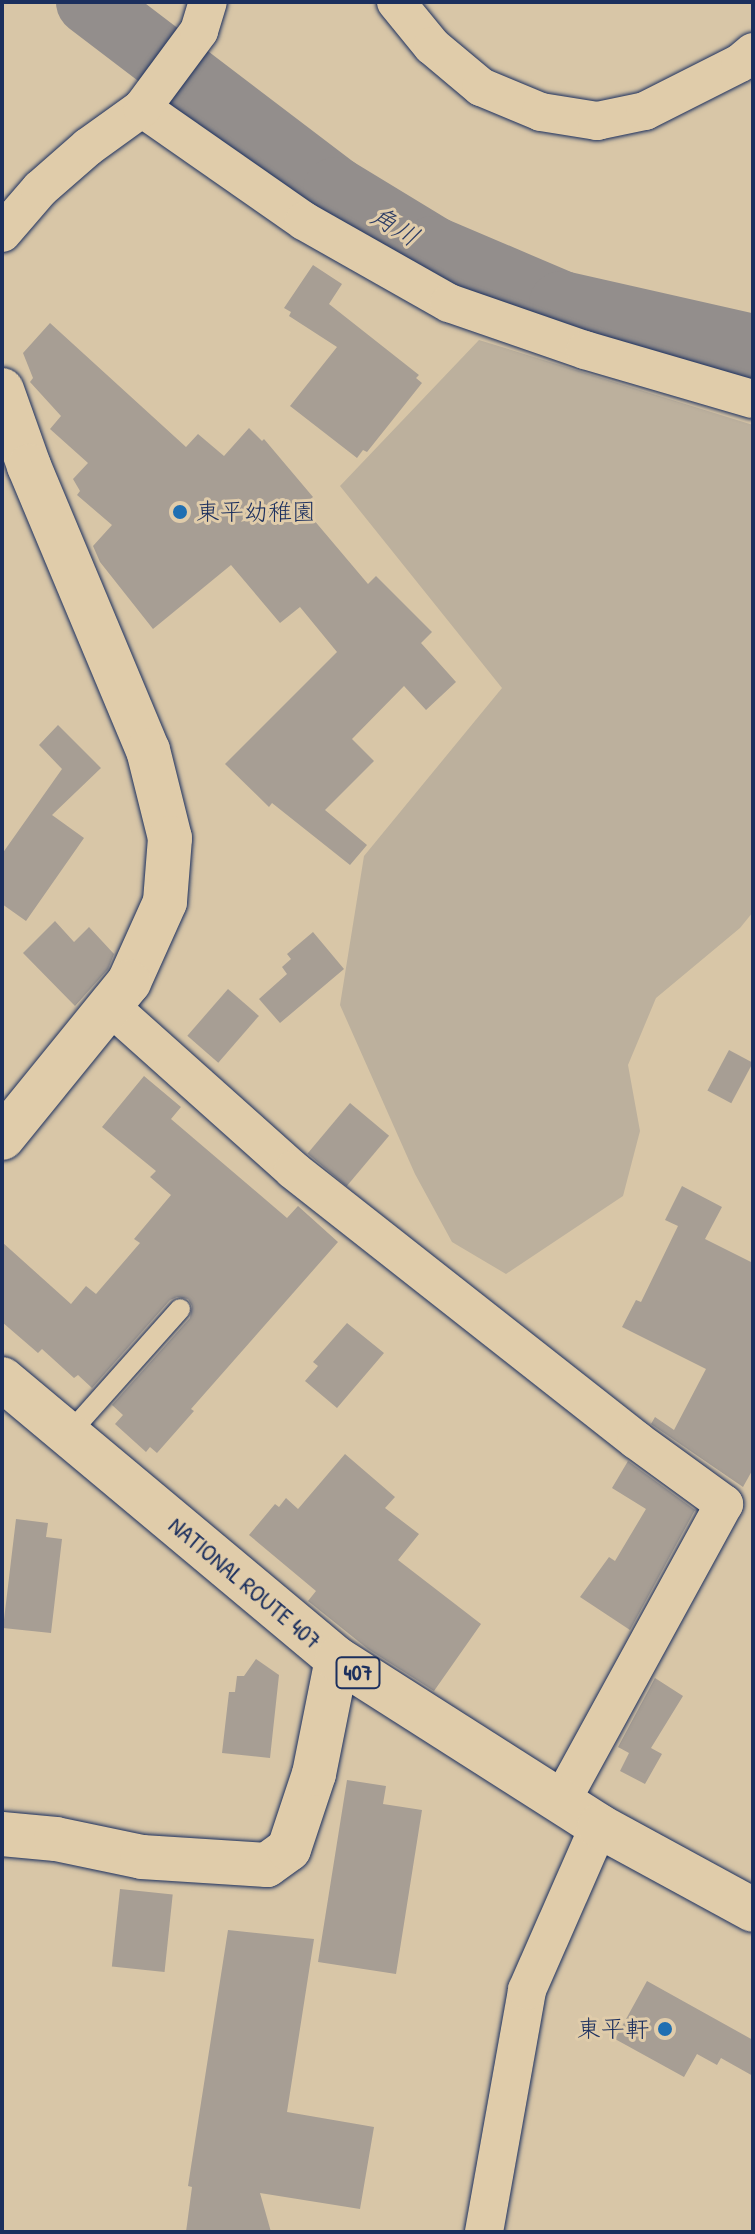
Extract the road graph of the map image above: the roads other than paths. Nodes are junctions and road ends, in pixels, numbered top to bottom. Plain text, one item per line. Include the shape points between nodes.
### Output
1 (396, 2) edge
2 (204, 16) edge
3 (753, 52) edge
4 (145, 104) junction
5 (2, 233) edge
6 (2, 390) edge
7 (753, 399) edge
8 (111, 1007) junction
9 (2, 1138) edge
10 (180, 1309) dead end
11 (2, 1379) edge
12 (67, 1436) junction
13 (337, 1659) junction
14 (561, 1802) junction
15 (599, 1826) junction
16 (2, 1834) edge
17 (753, 1910) edge
18 (484, 2232) edge

1 - 3 street via 432,46 481,87 541,112 597,121 645,111
2 - 4 street
4 - 5 street via 40,189
4 - 7 street via 304,221 449,303
6 - 8 main road via 148,750 168,826 165,902 143,957
8 - 9 main road
8 - 14 street via 293,1170 724,1504
10 - 12 lane
11 - 12 main road, NATIONAL ROUTE 407 / 407
12 - 13 main road, NATIONAL ROUTE 407 / 407
13 - 14 main road, NATIONAL ROUTE 407 / 407
13 - 16 main road via 314,1774 289,1849 267,1865 142,1857
14 - 15 main road, NATIONAL ROUTE 407 / 407
15 - 17 main road, NATIONAL ROUTE 407 / 407
15 - 18 street via 527,1990

